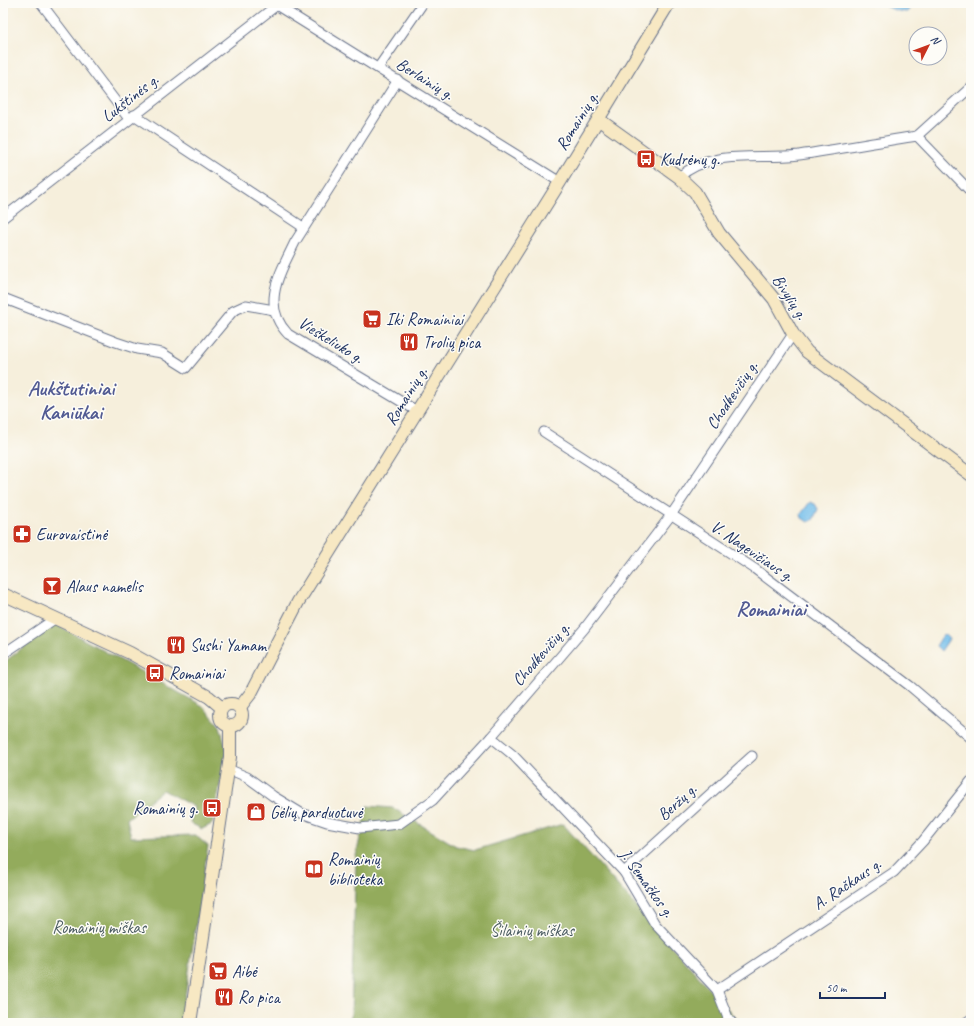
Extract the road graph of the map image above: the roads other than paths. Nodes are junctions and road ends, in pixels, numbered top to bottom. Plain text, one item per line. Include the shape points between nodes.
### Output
1 (41, 3) edge
2 (423, 3) edge
3 (668, 3) edge
4 (275, 4) edge
5 (378, 68) junction
6 (398, 80) junction
7 (971, 86) edge
8 (132, 117) junction
9 (598, 119) junction
10 (917, 136) junction
11 (679, 177) junction
12 (560, 182) junction
13 (971, 192) edge
14 (3, 218) edge
15 (303, 227) junction
16 (3, 298) edge
17 (274, 310) junction
18 (793, 334) junction
19 (417, 411) junction
20 (544, 432) dead end
21 (971, 475) edge
22 (671, 515) junction
23 (3, 594) edge
24 (56, 618) junction
25 (3, 654) edge
26 (240, 707) junction
27 (222, 708) junction
28 (230, 726) junction
29 (491, 737) junction
30 (971, 738) edge
31 (752, 756) dead end
32 (228, 769) junction
33 (971, 781) edge
34 (624, 872) junction
35 (717, 990) junction
36 (971, 1019) edge
37 (190, 1023) edge
38 (732, 1023) edge
39 (966, 1023) edge

1 - 8 street
2 - 5 street
3 - 9 main road, Romainių g.
4 - 5 street, Berlainių g.
4 - 8 street, Lukštinės g.
5 - 6 street, Berlainių g.
6 - 12 street, Berlainių g.
6 - 15 street
7 - 10 street
8 - 14 street, Lukštinės g.
8 - 15 street
9 - 11 main road, Bivylių g.
9 - 12 main road, Romainių g.
10 - 11 street via 798,155 729,156 687,169
10 - 13 street
11 - 18 main road, Bivylių g. via 694,192 733,252 774,299
12 - 19 main road, Romainių g.
15 - 17 street via 283,266 273,300
16 - 17 street via 137,350 162,353 186,368 232,311 246,305
17 - 19 street, Vieškeliuko g. via 279,324 288,334
18 - 21 main road, Bivylių g. via 807,352
18 - 22 street, Chodkevičių g.
19 - 26 main road, Romainių g. via 298,602 251,693
20 - 22 street, V. Nagevičiaus g.
22 - 29 street, Chodkevičių g. via 584,629
22 - 30 street, V. Nagevičiaus g. via 755,569 910,686
23 - 24 main road
24 - 25 street
24 - 27 main road via 130,653 209,697
26 - 27 main road via 229,703
26 - 28 main road via 242,718 238,724
27 - 28 main road via 221,719
28 - 32 main road
29 - 32 street, Chodkevičių g. via 433,800 399,824 360,828 320,820 301,813 247,777
29 - 34 street, J. Semaškos g. via 513,754
31 - 34 street, Beržų g.
32 - 37 main road
33 - 35 street, A. Račkaus g. via 923,841 894,872
34 - 35 street, J. Semaškos g. via 655,924
35 - 38 street, J. Semaškos g.
36 - 39 street

